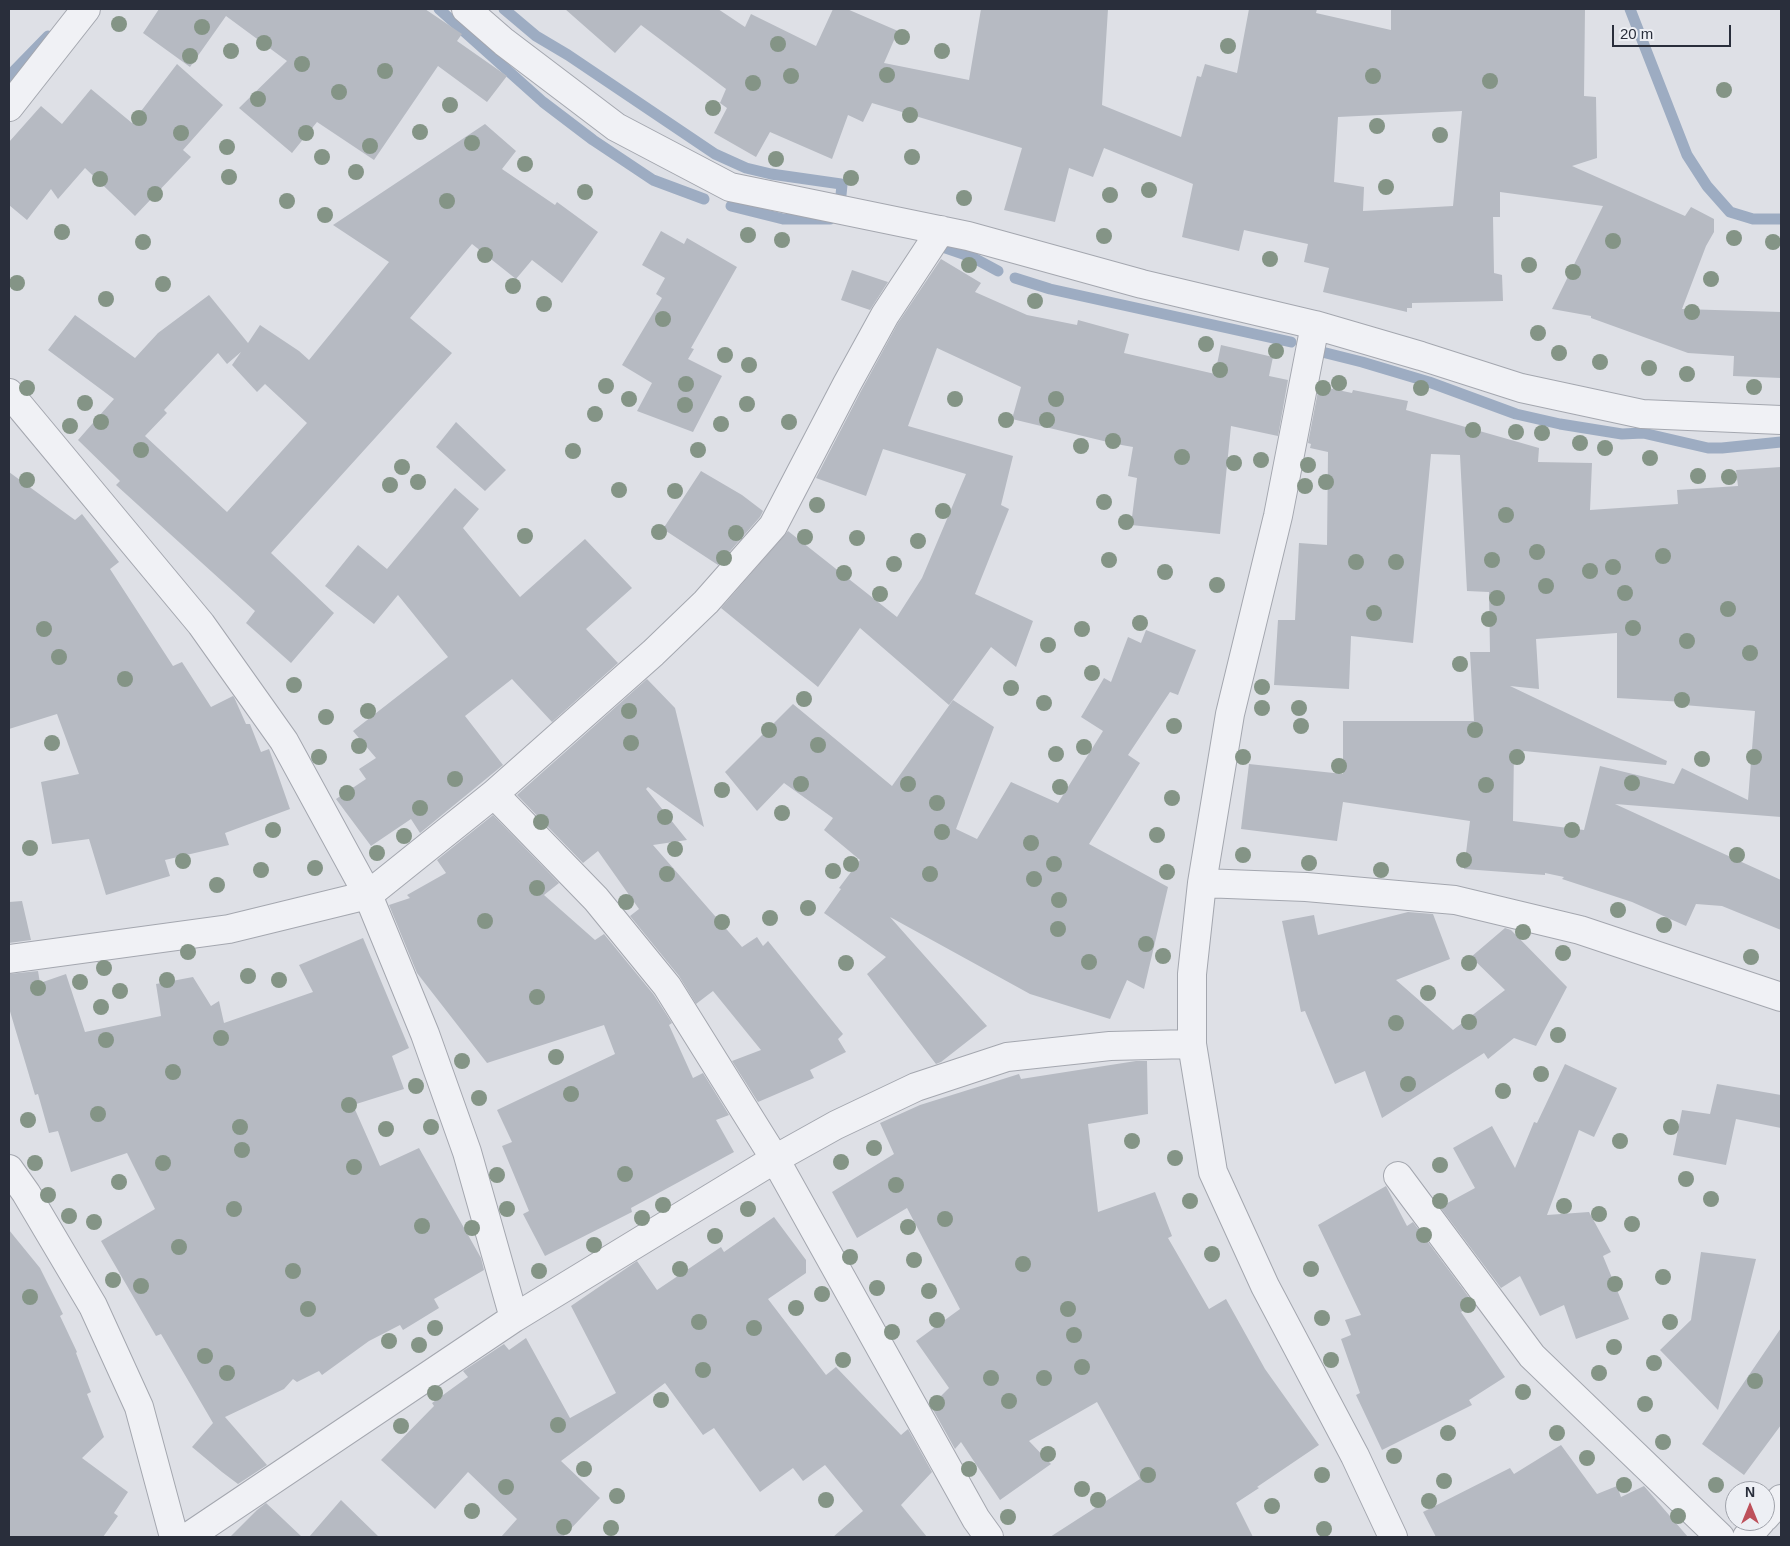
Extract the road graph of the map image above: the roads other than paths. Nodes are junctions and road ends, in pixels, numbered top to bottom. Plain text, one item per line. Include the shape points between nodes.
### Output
1 (86, 9) edge
2 (466, 9) edge
3 (9, 108) edge
4 (941, 230) junction
5 (1315, 326) junction
6 (9, 393) edge
7 (1781, 420) edge
8 (494, 794) junction
9 (1202, 883) junction
10 (368, 895) junction
11 (9, 959) edge
12 (1781, 997) edge
13 (1192, 1044) junction
14 (775, 1160) junction
15 (9, 1169) edge
16 (1398, 1176) dead end
17 (514, 1318) junction
18 (174, 1537) edge
19 (188, 1537) edge
20 (990, 1537) edge
21 (1393, 1537) edge
22 (1720, 1537) edge

1 - 3 street
2 - 4 street via 616,127 730,188
4 - 5 street
4 - 8 street via 885,315 773,526 706,602
5 - 7 street via 1521,388 1642,414
5 - 9 street via 1278,516 1230,714
6 - 10 street via 201,624 284,742
8 - 10 street
8 - 14 street via 596,899 667,986
9 - 12 street via 1306,887 1455,900 1580,930
9 - 13 street via 1192,974
10 - 11 street via 229,929
10 - 17 street via 425,1034 467,1152
13 - 14 street via 1110,1046 1007,1057 916,1087 836,1125
13 - 21 street via 1212,1172 1265,1286 1355,1456
14 - 17 street
14 - 20 street via 971,1510
15 - 18 street via 93,1306 139,1407
16 - 22 street via 1532,1356
17 - 19 street

